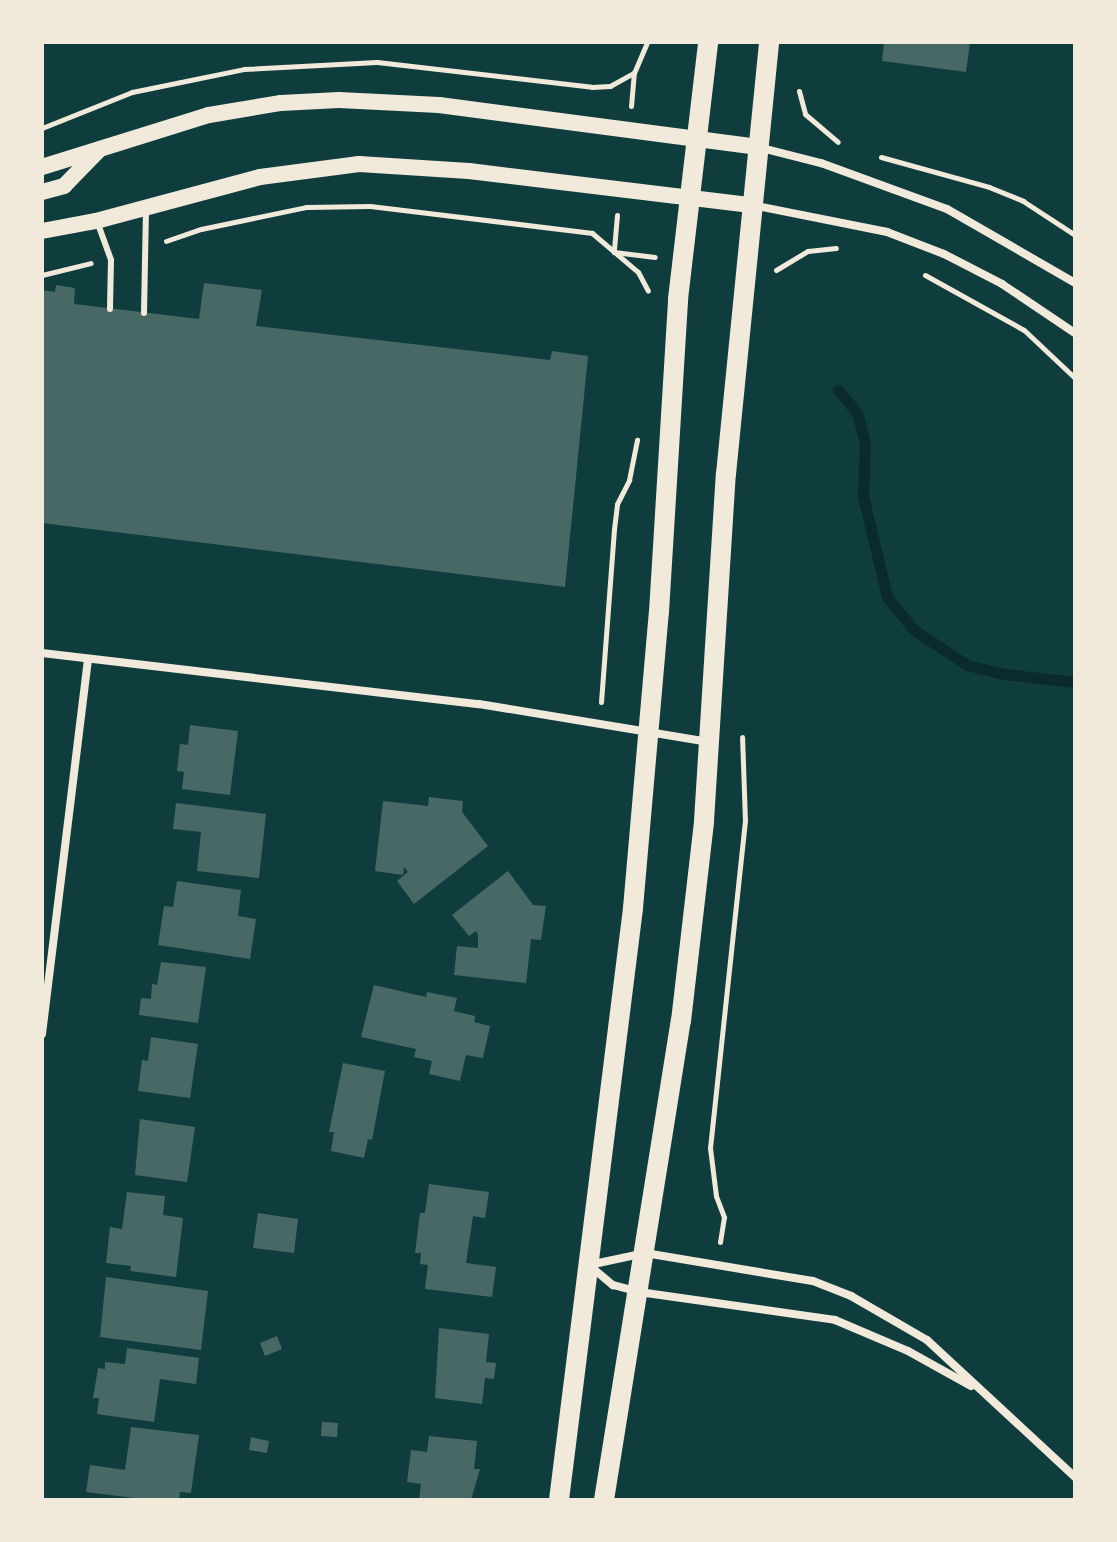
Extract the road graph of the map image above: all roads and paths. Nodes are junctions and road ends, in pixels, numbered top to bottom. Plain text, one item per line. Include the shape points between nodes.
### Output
1 (647, 42) edge
2 (708, 42) edge
3 (769, 42) edge
4 (634, 73) dead end
5 (799, 91) dead end
6 (85, 112) dead end
7 (42, 128) edge
8 (696, 137) junction
9 (848, 146) dead end
10 (758, 147) junction
11 (100, 149) junction
12 (873, 155) dead end
13 (42, 167) edge
14 (620, 190) junction
15 (42, 192) edge
16 (689, 198) junction
17 (751, 205) junction
18 (146, 207) junction
19 (96, 221) junction
20 (42, 231) edge
21 (1075, 235) edge
22 (143, 249) junction
23 (846, 249) dead end
24 (614, 252) junction
25 (111, 260) junction
26 (914, 268) dead end
27 (780, 270) dead end
28 (42, 275) edge
29 (1075, 283) edge
30 (651, 296) dead end
31 (110, 309) dead end
32 (144, 313) dead end
33 (1075, 333) edge
34 (1075, 378) edge
35 (638, 424) dead end
36 (42, 653) edge
37 (88, 659) junction
38 (597, 722) junction
39 (649, 732) junction
40 (709, 742) junction
41 (42, 1034) edge
42 (645, 1253) junction
43 (589, 1265) junction
44 (639, 1292) junction
45 (986, 1394) junction
46 (1075, 1477) edge
47 (559, 1500) edge
48 (604, 1500) edge

1 - 4 path
2 - 8 main road
3 - 10 main road
5 - 9 path via 805,114
6 - 7 path
8 - 10 main road
8 - 11 main road via 439,105 339,100 209,115
8 - 16 main road
10 - 17 main road
10 - 29 street via 821,163 947,209
11 - 13 main road
11 - 15 main road via 64,186
12 - 21 path via 989,187 1023,201
14 - 16 main road
14 - 18 main road via 359,164 293,170
14 - 24 path
16 - 17 main road
16 - 39 main road
17 - 33 street via 887,232 944,254 1002,284
17 - 40 main road
18 - 19 main road
18 - 22 lane
19 - 20 main road
19 - 25 lane
22 - 24 path via 201,229 306,207 370,206 592,233
22 - 32 lane
23 - 27 path via 808,251
24 - 30 path via 638,272
25 - 28 path
25 - 31 lane
26 - 34 path via 1024,330
35 - 38 path via 629,480 617,504
36 - 37 street
37 - 38 street
37 - 41 street
38 - 39 street
39 - 40 street
39 - 43 main road
40 - 42 main road via 681,1021
42 - 43 street
42 - 44 main road
42 - 45 street via 813,1281 851,1296 927,1340
43 - 44 street via 613,1285
43 - 47 main road
44 - 45 street via 835,1320 908,1351
44 - 48 main road
45 - 46 street

